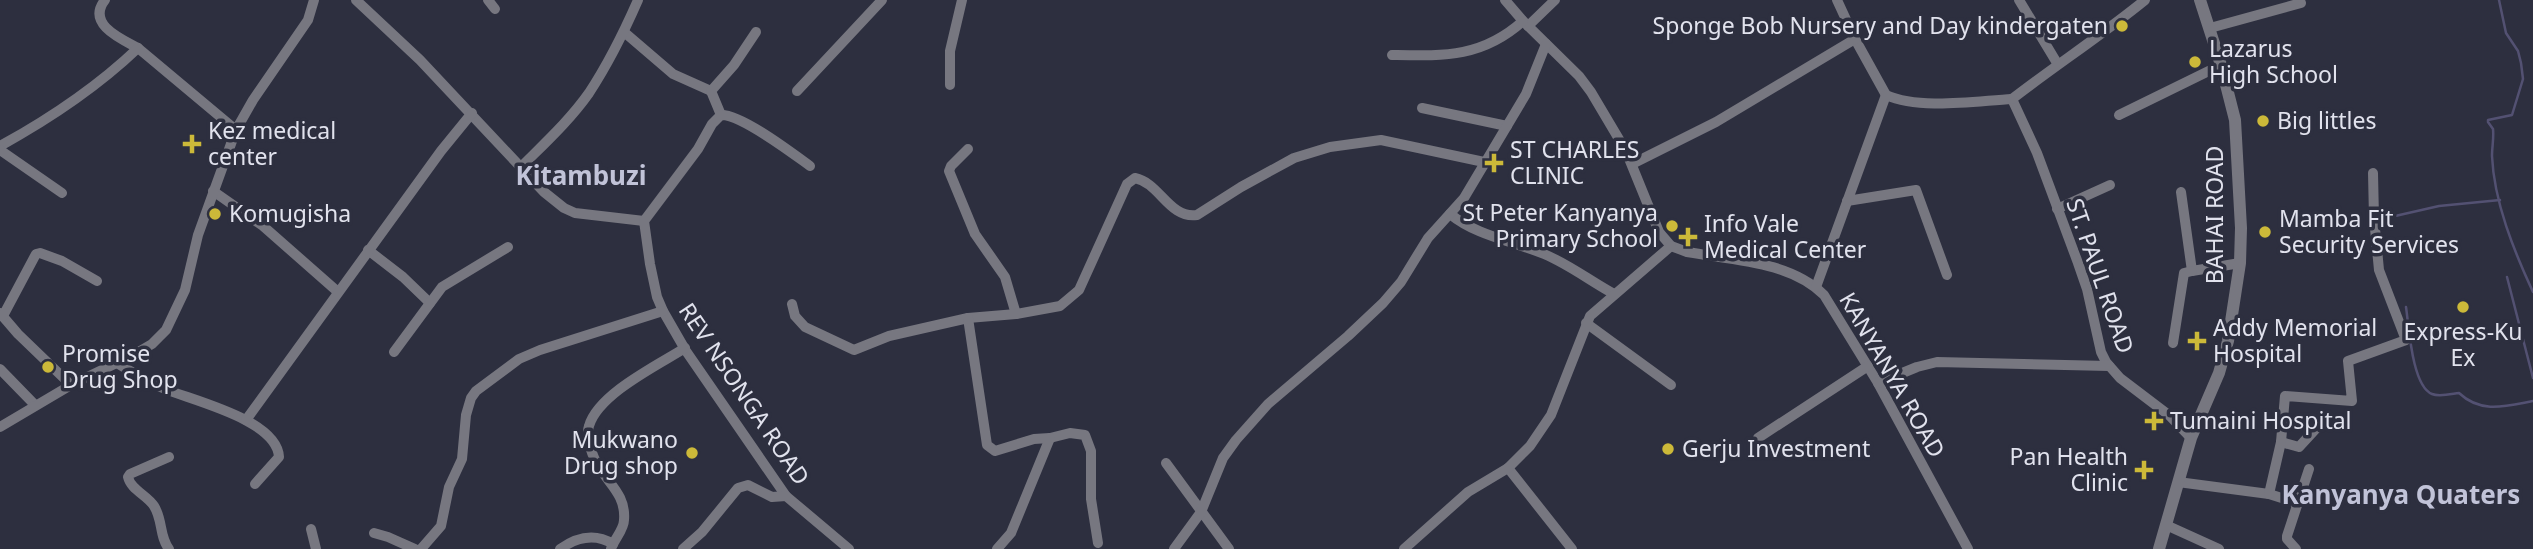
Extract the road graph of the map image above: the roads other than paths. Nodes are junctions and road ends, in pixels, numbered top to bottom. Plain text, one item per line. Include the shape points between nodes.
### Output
1 (105, 0) edge
2 (314, 0) edge
3 (356, 0) edge
4 (488, 0) edge
5 (638, 0) edge
6 (882, 0) edge
7 (962, 0) edge
8 (1505, 0) edge
9 (1555, 0) edge
10 (1837, 0) edge
11 (2019, 0) edge
12 (2145, 0) edge
13 (2200, 0) edge
14 (2301, 3) dead end
15 (495, 9) dead end
16 (1525, 23) junction
17 (2210, 28) junction
18 (624, 32) junction
19 (757, 32) dead end
20 (1855, 39) junction
21 (1546, 44) junction
22 (138, 48) junction
23 (1392, 55) dead end
24 (2057, 63) junction
25 (2221, 65) junction
26 (950, 85) dead end
27 (711, 91) junction
28 (797, 91) dead end
29 (1886, 95) junction
30 (2012, 99) junction
31 (1422, 108) dead end
32 (472, 113) junction
33 (2119, 115) dead end
34 (721, 116) junction
35 (1507, 126) junction
36 (236, 130) junction
37 (0, 148) edge
38 (968, 149) dead end
39 (1484, 162) junction
40 (1632, 164) junction
41 (522, 166) junction
42 (810, 166) dead end
43 (2373, 173) dead end
44 (2110, 185) dead end
45 (213, 191) junction
46 (2181, 192) dead end
47 (62, 193) dead end
48 (1847, 201) junction
49 (2057, 209) junction
50 (1450, 214) junction
51 (645, 221) junction
52 (1671, 246) junction
53 (508, 247) dead end
54 (368, 250) junction
55 (2240, 263) junction
56 (2192, 271) junction
57 (1947, 275) dead end
58 (97, 281) dead end
59 (1816, 288) junction
60 (338, 292) junction
61 (1614, 294) junction
62 (430, 303) junction
63 (792, 304) dead end
64 (663, 311) junction
65 (1, 314) edge
66 (1016, 314) junction
67 (968, 318) junction
68 (1586, 323) junction
69 (2173, 343) dead end
70 (685, 348) junction
71 (394, 352) dead end
72 (117, 363) junction
73 (1868, 366) junction
74 (2109, 366) junction
75 (0, 369) edge
76 (1878, 383) junction
77 (71, 385) junction
78 (1671, 385) dead end
79 (35, 405) junction
80 (246, 420) junction
81 (2322, 422) dead end
82 (0, 427) edge
83 (1050, 438) junction
84 (1758, 438) dead end
85 (2191, 438) junction
86 (2281, 442) junction
87 (169, 457) dead end
88 (1166, 463) dead end
89 (1508, 468) junction
90 (2309, 469) dead end
91 (2178, 482) junction
92 (255, 484) dead end
93 (2269, 494) junction
94 (786, 496) junction
95 (2297, 503) junction
96 (1201, 512) junction
97 (2166, 525) junction
98 (311, 529) dead end
99 (374, 533) dead end
100 (1098, 543) dead end
101 (612, 546) edge
102 (409, 547) edge
103 (169, 549) edge
104 (316, 549) edge
105 (421, 549) edge
106 (561, 549) edge
107 (683, 549) edge
108 (849, 549) edge
109 (997, 549) edge
110 (1174, 549) edge
111 (1229, 549) edge
112 (1404, 549) edge
113 (1572, 549) edge
114 (1968, 549) edge
115 (2159, 549) edge
116 (2219, 549) edge
117 (2296, 549) edge

1 - 22 street via 100,16 107,30
2 - 36 street via 308,20
3 - 32 street
4 - 15 street
5 - 18 street
6 - 28 street
7 - 26 street via 950,51
8 - 16 street
9 - 16 street
10 - 20 street
11 - 24 street
12 - 24 street via 2108,31
13 - 17 street, BAHAI ROAD
14 - 17 street
16 - 21 street
16 - 23 street via 1498,40 1466,51 1431,57
17 - 25 street, BAHAI ROAD
18 - 27 street via 673,75
18 - 41 street via 589,92
19 - 27 street
20 - 29 street
20 - 40 street via 1716,122
21 - 35 street
21 - 40 street via 1591,92
22 - 36 street
22 - 37 street via 80,97
24 - 30 street
25 - 33 street
25 - 55 street, BAHAI ROAD via 2235,120
27 - 34 street
29 - 30 street via 1928,103
29 - 48 street
30 - 49 street, ST. PAUL ROAD
31 - 35 street
32 - 41 street
32 - 54 street
34 - 42 street via 734,117
34 - 51 street
35 - 39 street
36 - 45 street
37 - 47 street
38 - 66 street via 949,171 975,234 1005,277
39 - 50 street
39 - 66 street via 1381,140 1330,147 1294,158 1191,216 1182,215 1135,178 1127,184 1079,290 1060,306
40 - 52 street via 1660,232
41 - 51 street via 564,208
43 - 86 street via 2379,270 2406,340 2348,360 2352,401 2285,396
44 - 49 street
45 - 60 street via 264,226
45 - 72 street via 177,312 152,344
46 - 56 street
48 - 57 street via 1916,190
48 - 59 street
49 - 74 street, ST. PAUL ROAD
50 - 61 street via 1470,229 1562,262
50 - 96 street via 1383,303 1268,404 1236,440 1223,458
51 - 64 street, REV NSONGA ROAD via 652,278
52 - 59 street, KANYANYA ROAD via 1793,274
52 - 61 street
53 - 62 street via 442,288
54 - 60 street
54 - 62 street
55 - 56 street
55 - 85 street, BAHAI ROAD via 2228,341
56 - 69 street via 2184,274
58 - 65 street via 62,261 36,254
59 - 73 street, KANYANYA ROAD via 1831,304
60 - 80 street
61 - 68 street
62 - 71 street
63 - 67 street via 805,327 855,350 901,332
64 - 70 street, REV NSONGA ROAD
64 - 105 street via 540,350 519,359 476,391 466,415 462,459 449,486 441,526
65 - 77 street
66 - 67 street
67 - 83 street via 987,444 995,450
68 - 78 street
68 - 89 street via 1547,421
70 - 94 street, REV NSONGA ROAD
70 - 101 street via 612,395 589,424 598,467 623,505 624,525
72 - 77 street
72 - 80 street via 168,390
73 - 76 street, KANYANYA ROAD
73 - 84 street
74 - 76 street via 1937,362
74 - 85 street, ST. PAUL ROAD
75 - 79 street
76 - 114 street, KANYANYA ROAD
77 - 79 street
79 - 82 street
80 - 92 street via 280,453
81 - 86 street via 2299,447
83 - 100 street via 1079,433 1090,443
83 - 109 street via 1011,533
85 - 91 street, BAHAI ROAD
86 - 93 street
87 - 103 street via 128,477 157,511
88 - 96 street
89 - 112 street via 1468,492
89 - 113 street
90 - 95 street
91 - 93 street
91 - 97 street, BAHAI ROAD
93 - 95 street
94 - 107 street via 772,497 753,486 738,488
94 - 108 street, REV NSONGA ROAD
95 - 117 street via 2287,539
96 - 110 street
96 - 111 street
97 - 115 street, BAHAI ROAD
97 - 116 street
98 - 104 street
99 - 102 street
101 - 106 street via 593,537

